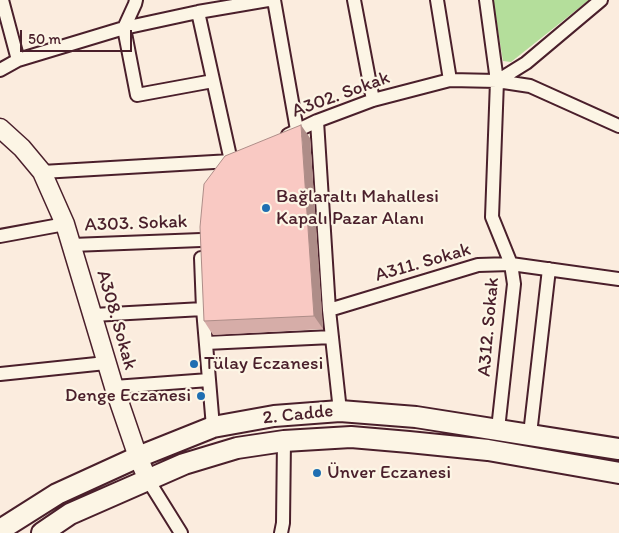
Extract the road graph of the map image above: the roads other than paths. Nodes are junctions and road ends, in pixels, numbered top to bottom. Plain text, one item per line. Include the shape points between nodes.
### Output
1 (2, 0) edge
2 (136, 0) edge
3 (268, 0) edge
4 (274, 0) edge
5 (354, 0) edge
6 (437, 0) edge
7 (486, 0) edge
8 (601, 0) edge
9 (198, 12) junction
10 (124, 28) junction
11 (18, 60) junction
12 (0, 70) edge
13 (450, 80) junction
14 (213, 81) junction
15 (497, 81) junction
16 (373, 100) junction
17 (317, 121) junction
18 (619, 126) edge
19 (0, 128) edge
20 (297, 130) junction
21 (280, 138) edge
22 (247, 153) edge
23 (231, 161) junction
24 (42, 172) junction
25 (220, 174) edge
26 (65, 224) junction
27 (0, 236) edge
28 (72, 245) junction
29 (511, 264) junction
30 (549, 269) junction
31 (619, 279) edge
32 (203, 309) junction
33 (329, 310) junction
34 (93, 315) junction
35 (332, 337) junction
36 (206, 344) junction
37 (106, 363) junction
38 (0, 374) edge
39 (209, 380) junction
40 (114, 387) junction
41 (340, 411) junction
42 (213, 427) junction
43 (498, 429) junction
44 (530, 434) junction
45 (284, 441) junction
46 (619, 449) edge
47 (138, 457) junction
48 (619, 473) edge
49 (148, 480) junction
50 (0, 530) edge
51 (42, 533) edge
52 (181, 533) edge
53 (281, 533) edge

1 - 11 street
2 - 10 street
3 - 9 street
4 - 20 street
5 - 16 street
6 - 13 street
7 - 15 street, A312. Sokak
8 - 15 street via 526,63
9 - 10 street
9 - 14 street
10 - 11 street
10 - 14 street via 137,95
11 - 12 street
13 - 15 street, A302. Sokak
13 - 16 street, A302. Sokak
14 - 23 street
15 - 18 street, A302. Sokak via 530,86
15 - 29 street, A312. Sokak via 492,217
16 - 17 street, A302. Sokak
17 - 20 street, A302. Sokak
17 - 33 street
19 - 24 main road, A308. Sokak
20 - 21 street, A302. Sokak
22 - 23 street
23 - 24 street
23 - 25 street
24 - 26 main road, A308. Sokak
26 - 27 street, A303. Sokak
26 - 28 main road, A308. Sokak
28 - 32 street, A303. Sokak via 201,235
28 - 34 main road, A308. Sokak
29 - 30 street, A311. Sokak
29 - 33 street, A311. Sokak via 478,265
29 - 43 street, A312. Sokak via 514,284
30 - 31 street, A311. Sokak
30 - 44 street
32 - 34 street
32 - 36 street
33 - 35 street
34 - 37 main road, A308. Sokak
35 - 36 street
35 - 41 street
36 - 39 street
37 - 38 street
37 - 40 main road, A308. Sokak
39 - 40 street
39 - 42 street
40 - 47 main road, A308. Sokak
41 - 42 main road, 2. Cadde via 274,416
41 - 43 main road, 2. Cadde via 416,417
42 - 47 main road, 2. Cadde
43 - 44 main road, 2. Cadde
44 - 46 main road, 2. Cadde
45 - 48 main road, 2. Cadde via 351,437 409,442 488,450
45 - 49 main road, 2. Cadde via 237,448 184,464
45 - 53 street
47 - 49 main road, A308. Sokak
47 - 50 main road, 2. Cadde via 56,494
49 - 51 main road, 2. Cadde via 70,514
49 - 52 street

